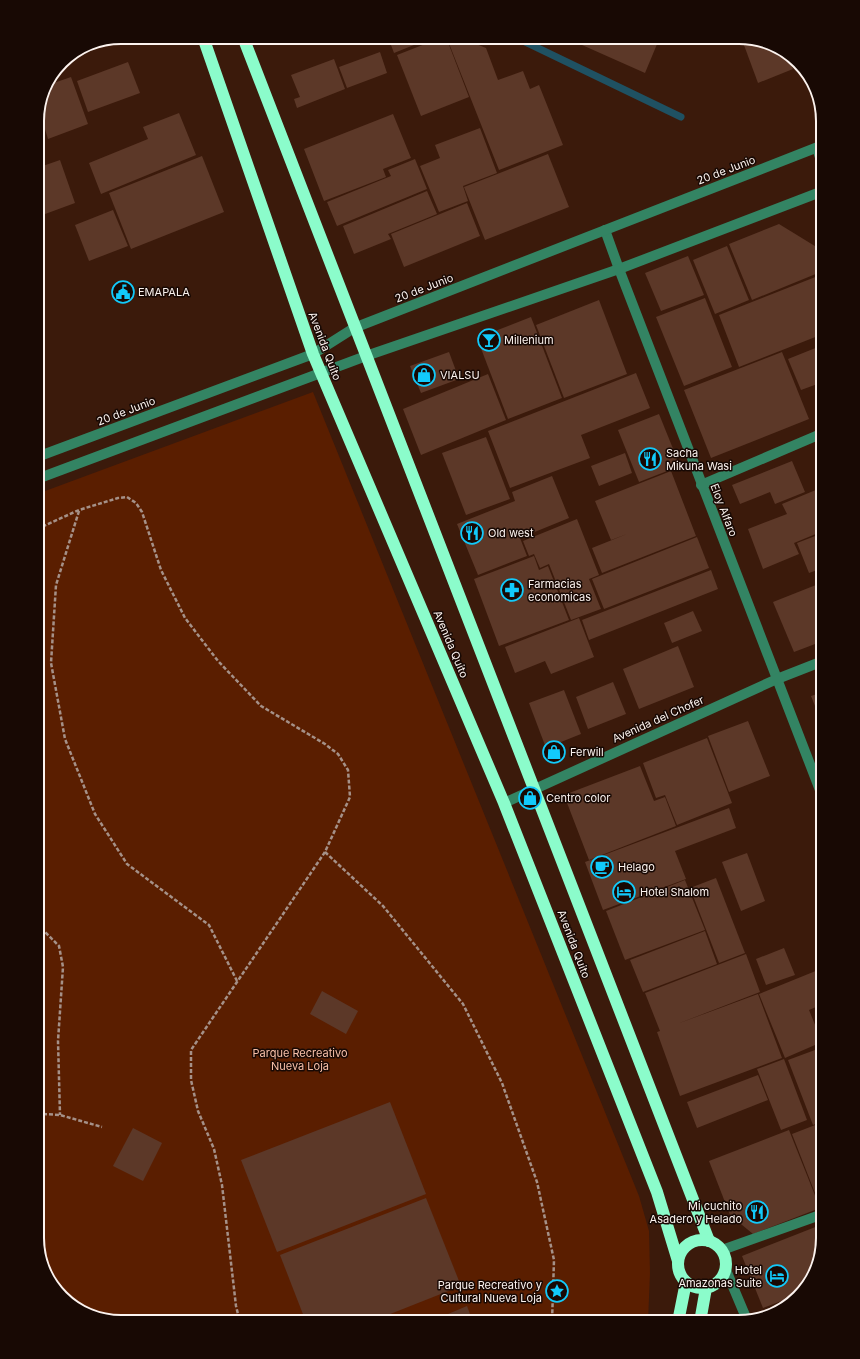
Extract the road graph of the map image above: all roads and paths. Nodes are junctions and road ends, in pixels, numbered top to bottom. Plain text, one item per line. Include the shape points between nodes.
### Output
1 (205, 44) edge
2 (246, 44) edge
3 (816, 148) edge
4 (816, 194) edge
5 (605, 230) junction
6 (618, 269) junction
7 (354, 328) junction
8 (313, 354) junction
9 (366, 356) junction
10 (321, 373) junction
11 (816, 436) edge
12 (44, 455) edge
13 (44, 476) edge
14 (701, 485) junction
15 (79, 510) junction
16 (44, 526) edge
17 (816, 664) edge
18 (777, 679) junction
19 (816, 780) edge
20 (535, 788) junction
21 (504, 803) junction
22 (325, 852) junction
23 (44, 931) edge
24 (237, 981) junction
25 (44, 1114) edge
26 (60, 1115) junction
27 (102, 1127) dead end
28 (816, 1216) edge
29 (709, 1241) junction
30 (722, 1250) junction
31 (678, 1261) junction
32 (726, 1270) junction
33 (686, 1282) junction
34 (706, 1288) junction
35 (238, 1315) edge
36 (552, 1315) edge
37 (679, 1315) edge
38 (701, 1315) edge
39 (745, 1315) edge

1 - 8 highway, Avenida Quito
2 - 7 highway, Avenida Quito
3 - 5 street, 20 de Junio
4 - 6 street
5 - 6 street, Eloy Alfaro
5 - 7 street, 20 de Junio
6 - 9 street
6 - 14 street, Eloy Alfaro
7 - 8 street, 20 de Junio
7 - 9 highway, Avenida Quito
8 - 10 highway, Avenida Quito
8 - 12 street, 20 de Junio
9 - 10 street
9 - 20 highway, Avenida Quito
10 - 13 street
10 - 21 highway, Avenida Quito
11 - 14 street
14 - 18 street, Eloy Alfaro
15 - 16 path
15 - 22 path via 118,498 127,497 136,503 142,512 161,570 185,618 218,661 262,706 338,754 348,770 350,797
15 - 24 path via 56,585 51,662 65,739 95,814 127,864 209,925
17 - 18 street, Avenida del Chofer
18 - 19 street, Eloy Alfaro
18 - 20 street, Avenida del Chofer
20 - 21 street, Avenida del Chofer
20 - 29 highway, Avenida Quito
21 - 31 highway, Avenida Quito via 657,1192
22 - 24 path
22 - 36 path via 383,906 463,1004 502,1083 537,1182 554,1260
23 - 26 path via 59,946 63,967 58,1041
24 - 35 path via 191,1050 191,1080 198,1111 214,1149 222,1184
25 - 26 path
26 - 27 path
28 - 30 street
29 - 30 highway
29 - 31 highway via 693,1241 686,1246
30 - 32 highway
31 - 33 highway via 681,1276
32 - 34 highway via 718,1282
32 - 39 street
33 - 34 highway via 695,1287
33 - 37 highway
34 - 38 highway

